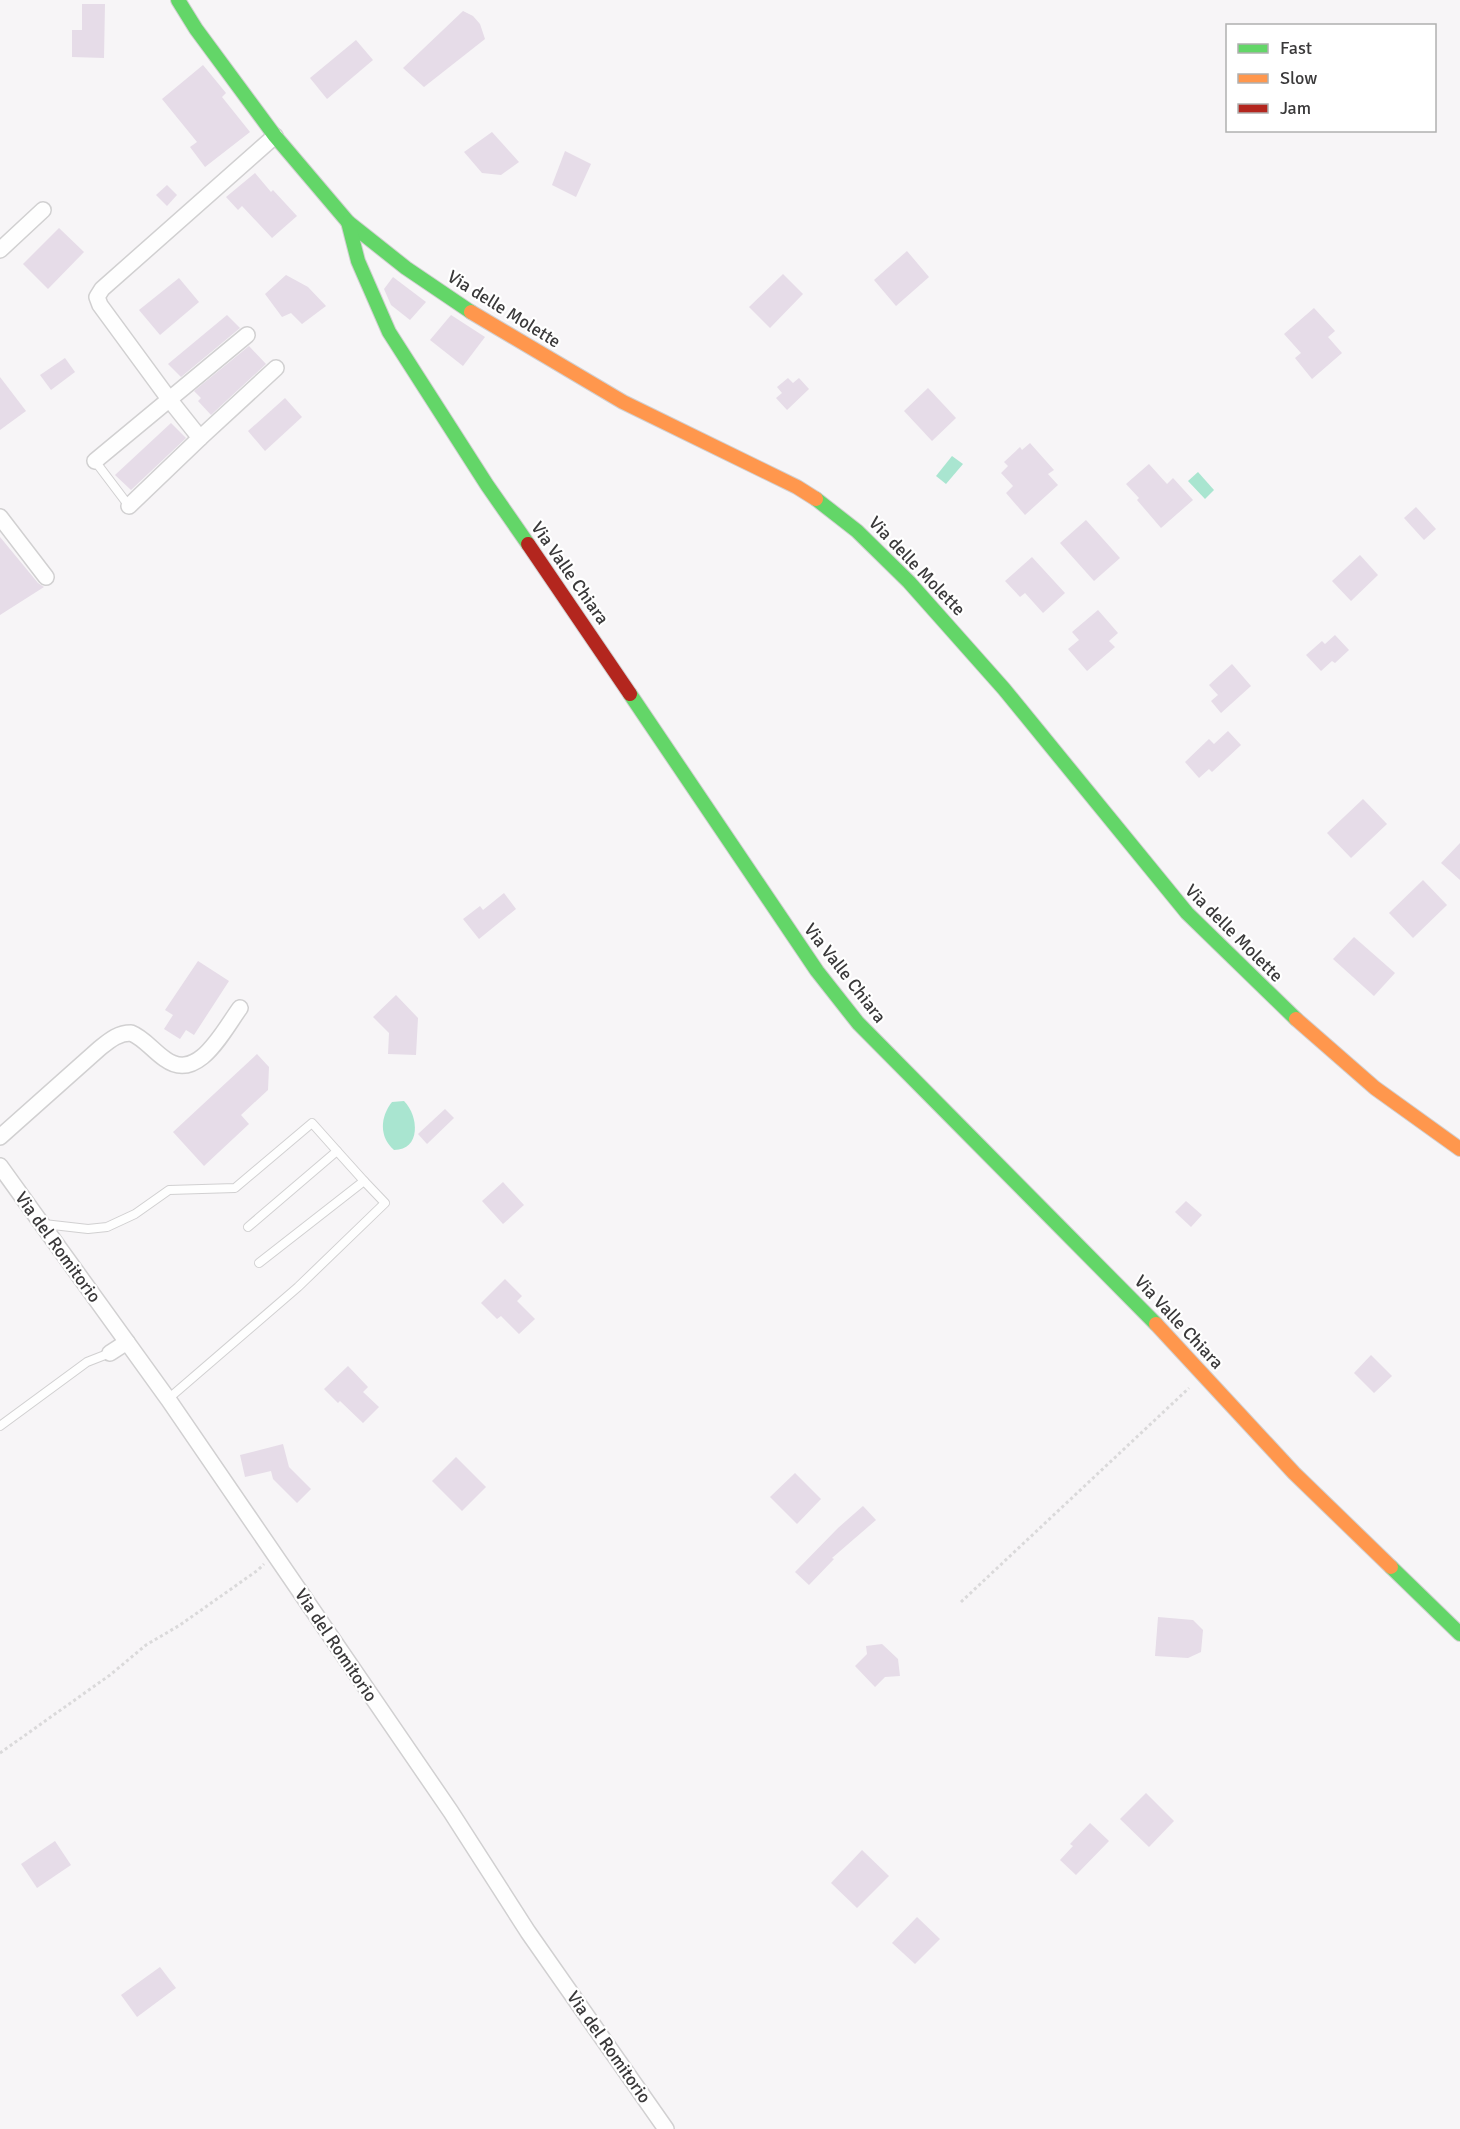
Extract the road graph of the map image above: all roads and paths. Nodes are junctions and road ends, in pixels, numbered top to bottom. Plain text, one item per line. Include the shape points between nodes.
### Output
1 (178, 0) edge
2 (275, 136) junction
3 (42, 210) dead end
4 (348, 222) junction
5 (0, 250) edge
6 (247, 335) dead end
7 (276, 368) dead end
8 (168, 399) junction
9 (200, 438) junction
10 (95, 461) joint
11 (129, 506) joint
12 (0, 517) edge
13 (46, 577) dead end
14 (240, 1008) dead end
15 (0, 1137) edge
16 (1460, 1149) edge
17 (337, 1151) junction
18 (0, 1166) edge
19 (364, 1181) junction
20 (44, 1224) junction
21 (248, 1227) dead end
22 (259, 1263) dead end
23 (127, 1342) junction
24 (110, 1353) joint
25 (1203, 1374) junction
26 (168, 1399) junction
27 (0, 1426) edge
28 (274, 1553) junction
29 (961, 1602) dead end
30 (1460, 1634) edge
31 (0, 1753) edge
32 (666, 2129) edge

1 - 2 street, Via delle Molette
2 - 4 street, Via delle Molette
2 - 8 street via 99,294 100,305
3 - 5 street
4 - 16 street, Via delle Molette via 482,320 623,402 797,487 860,531 977,657 1180,906 1298,1023 1376,1089
4 - 25 street, Via Valle Chiara via 358,261 389,332 487,485 817,971 858,1023 1128,1293
6 - 8 street
7 - 9 street
8 - 9 street
8 - 10 street
9 - 11 street
10 - 11 lane
12 - 13 street
14 - 15 street via 200,1060 189,1065 174,1065 131,1033 114,1037
17 - 19 lane
17 - 20 lane via 312,1123 235,1188 169,1190 135,1214 107,1227
17 - 21 lane
18 - 20 street, Via del Romitorio
19 - 22 lane
19 - 26 lane via 385,1203 298,1287
20 - 23 street, Via del Romitorio
23 - 24 street
23 - 26 street, Via del Romitorio
24 - 27 lane via 87,1362
25 - 29 path
25 - 30 street, Via Valle Chiara via 1294,1473
26 - 28 street, Via del Romitorio
28 - 31 path via 258,1570 146,1645
28 - 32 street, Via del Romitorio via 528,1932

